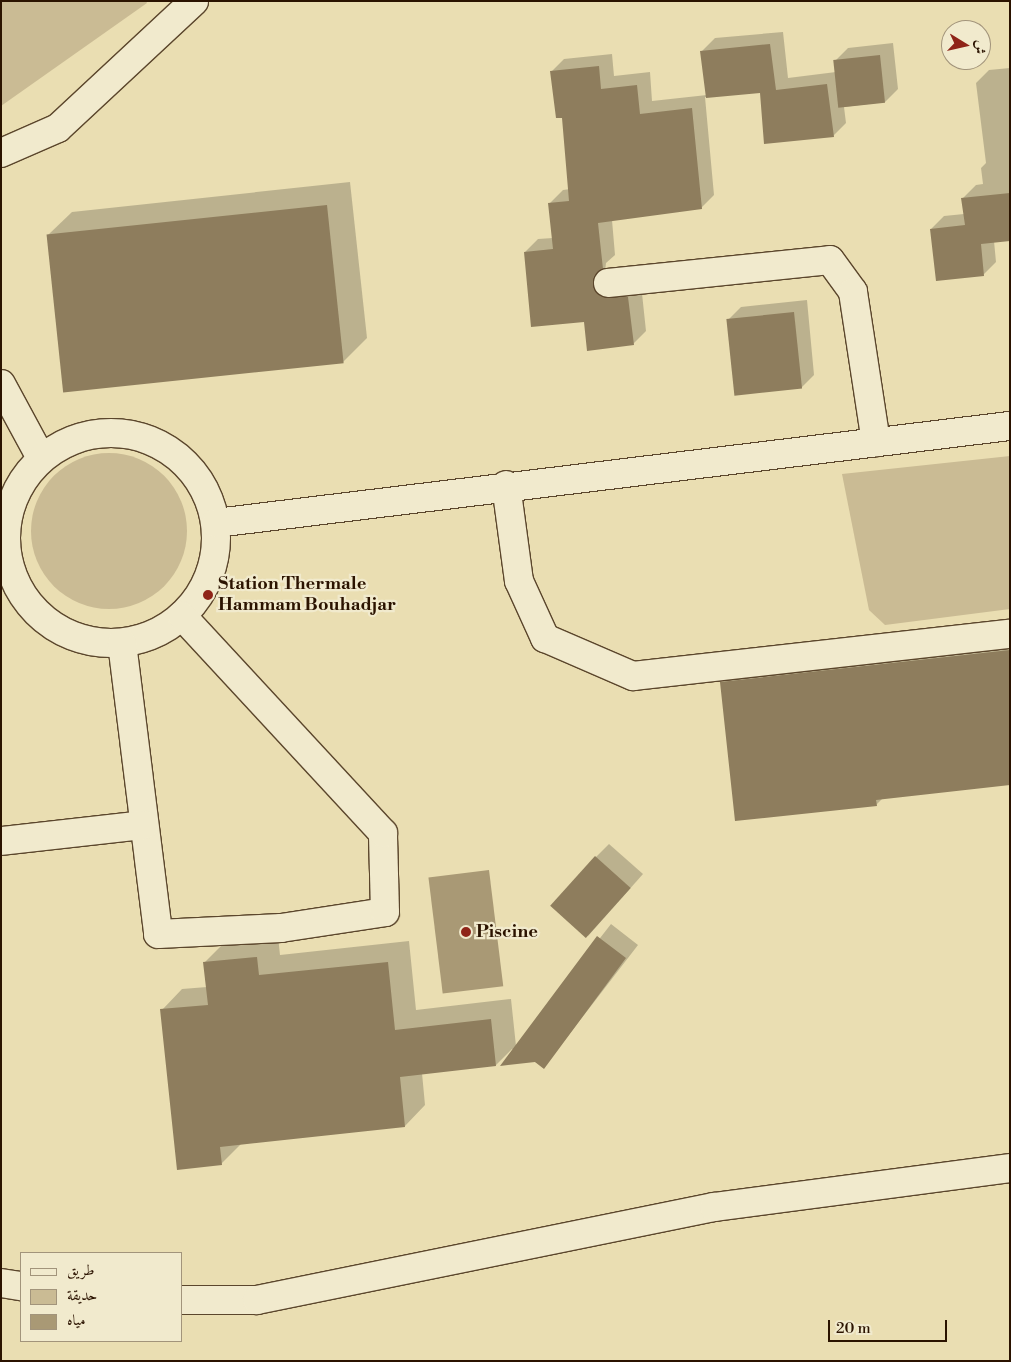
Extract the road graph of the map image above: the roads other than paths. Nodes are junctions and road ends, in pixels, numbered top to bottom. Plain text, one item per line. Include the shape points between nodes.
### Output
1 (194, 1) edge
2 (1, 153) edge
3 (608, 283) dead end
4 (1, 384) edge
5 (1010, 426) edge
6 (876, 442) junction
7 (41, 458) junction
8 (506, 486) junction
9 (216, 522) junction
10 (4, 550) edge
11 (182, 616) junction
12 (1010, 634) edge
13 (122, 644) junction
14 (144, 825) junction
15 (1, 841) edge
16 (1010, 1168) edge
17 (1, 1283) edge
18 (20, 1286) edge
19 (182, 1300) edge

1 - 2 street via 58,128
3 - 6 street via 830,260 853,292
4 - 7 street
5 - 6 street
6 - 8 street
7 - 9 street via 69,440 100,432 132,433 162,445 188,465 206,492
7 - 10 street via 20,484 8,516
8 - 9 street
8 - 12 street via 519,581 545,638 632,676
9 - 11 street via 212,565 204,589
10 - 13 street via 19,588 33,609 59,630 89,642
11 - 13 street via 154,634
11 - 14 street via 383,833 386,912 281,928 158,934
13 - 14 street
14 - 15 street
16 - 19 street via 714,1207 257,1300
17 - 18 street

